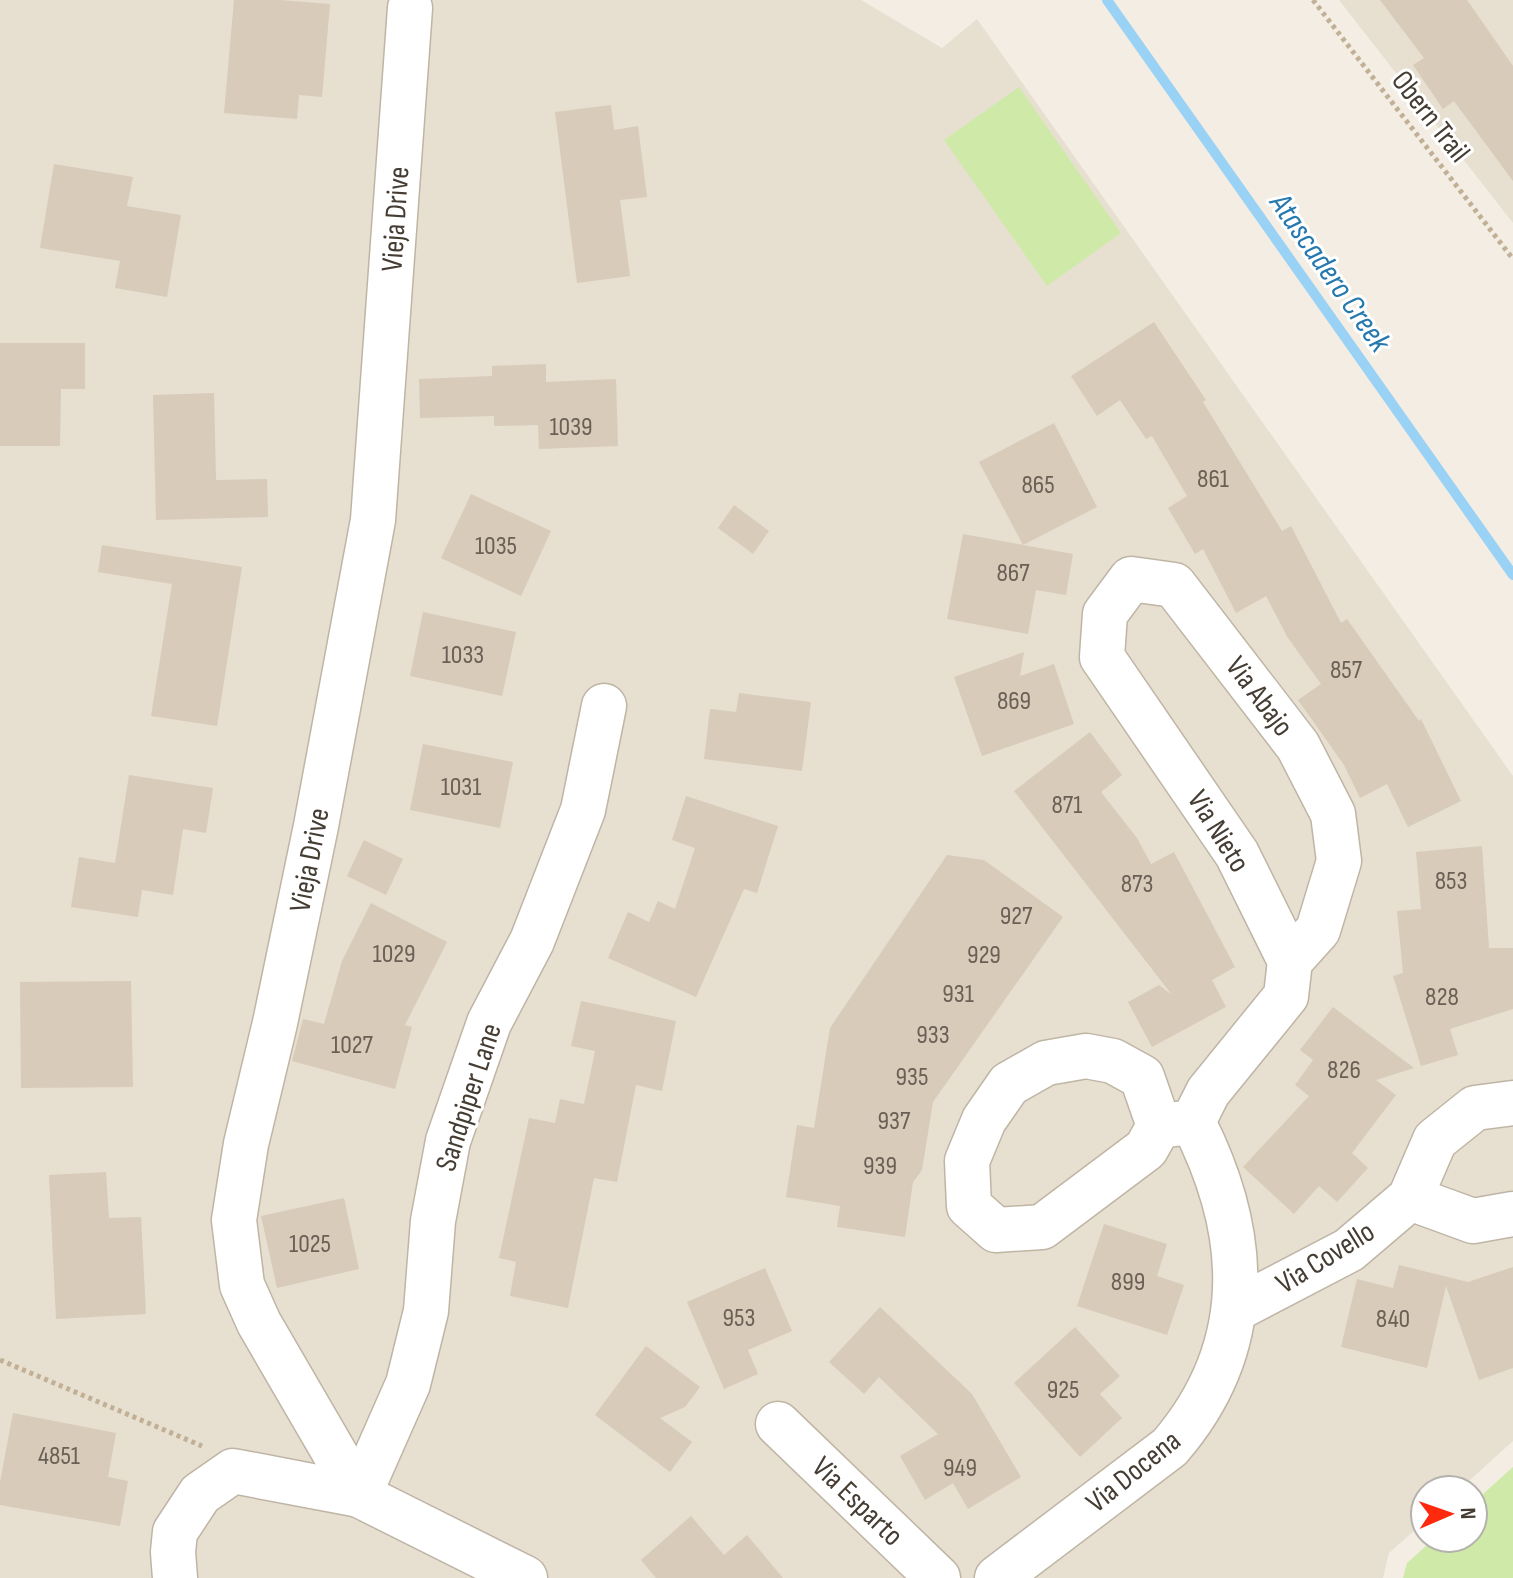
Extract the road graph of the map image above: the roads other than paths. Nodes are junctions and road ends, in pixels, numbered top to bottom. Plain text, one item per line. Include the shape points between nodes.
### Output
1 (410, 8) dead end
2 (1174, 585) joint
3 (604, 706) dead end
4 (1290, 961) junction
5 (1513, 1103) edge
6 (1176, 1124) junction
7 (1410, 1198) junction
8 (1513, 1214) edge
9 (1236, 1309) junction
10 (778, 1424) dead end
11 (359, 1495) junction
12 (175, 1578) edge
13 (525, 1578) edge
14 (938, 1578) edge
15 (997, 1578) edge

1 - 11 street, Vieja Drive via 373,520 234,1220 242,1285 259,1323
2 - 4 street, Via Abajo via 1298,746 1333,814 1339,861 1318,930
2 - 4 street, Via Nieto via 1131,579 1105,614 1102,657 1237,854
3 - 11 street, Sandpiper Lane via 583,810 532,941 489,1023 448,1141 433,1221 426,1311 408,1384
4 - 6 street via 1286,996
5 - 7 street, Via Covello via 1475,1108 1435,1140
6 - 6 street via 1142,1077 1113,1061 1086,1056 1046,1063 1009,1084 984,1120 967,1161 969,1206 996,1230 1042,1227
6 - 9 street, Via Docena via 1208,1151 1222,1192 1234,1237
7 - 8 street via 1473,1221
7 - 9 street, Via Covello via 1349,1250
9 - 15 street, Via Docena via 1218,1375 1170,1447
10 - 14 street, Via Esparto
11 - 12 street via 233,1471 200,1494 175,1532
11 - 13 street

